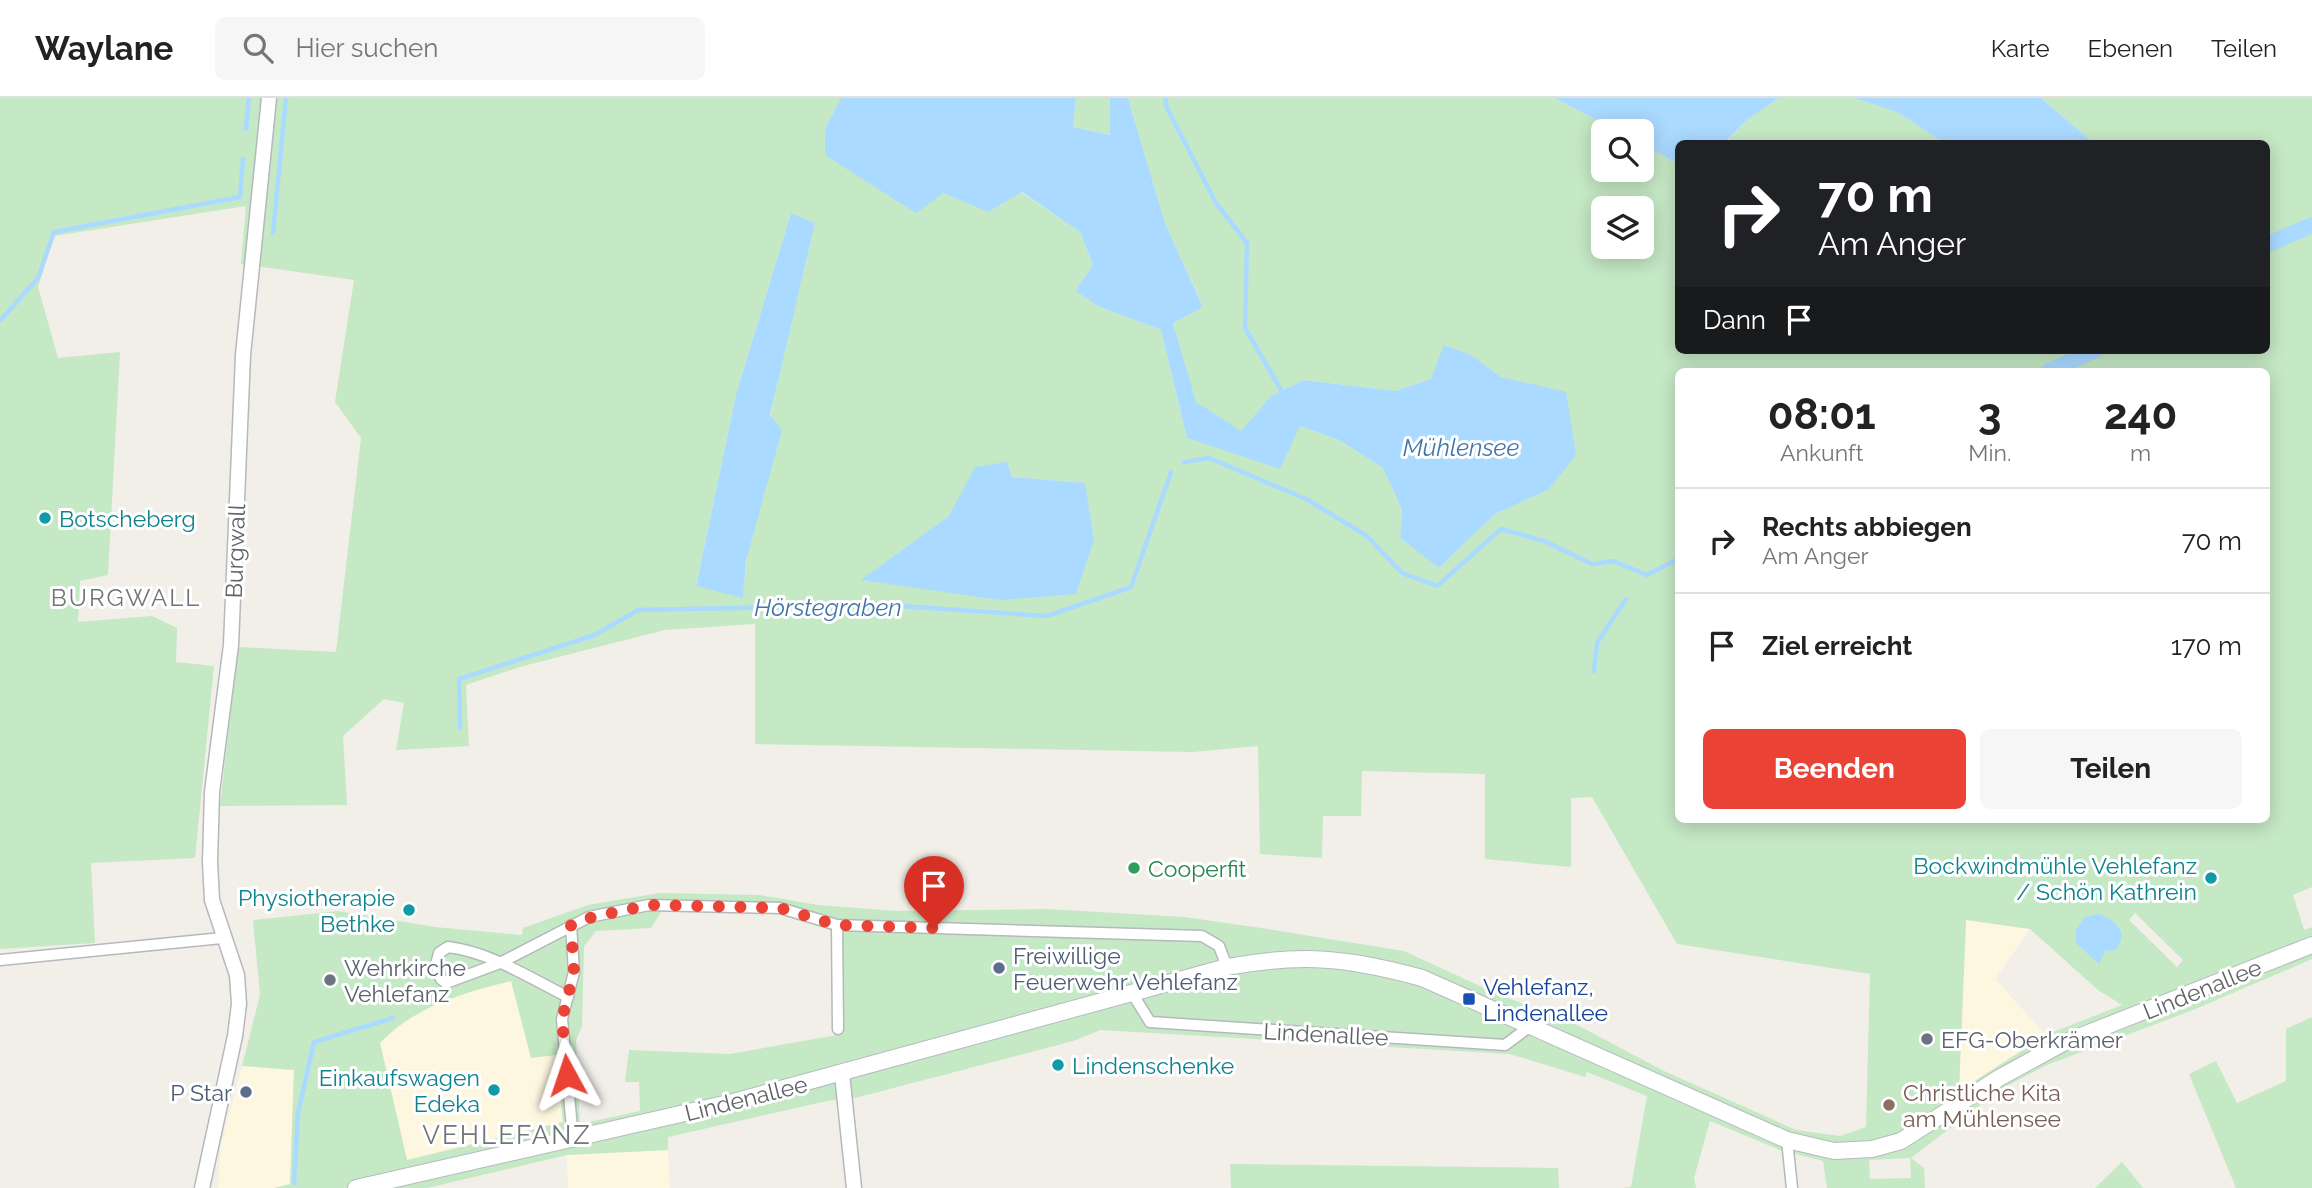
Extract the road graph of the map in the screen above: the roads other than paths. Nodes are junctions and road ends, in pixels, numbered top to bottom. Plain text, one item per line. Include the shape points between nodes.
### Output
1 (270, 98) edge
2 (571, 925) junction
3 (836, 925) junction
4 (222, 938) junction
5 (2312, 945) edge
6 (0, 960) edge
7 (500, 963) junction
8 (1227, 967) junction
9 (1132, 993) junction
10 (568, 997) junction
11 (1530, 1027) junction
12 (838, 1029) dead end
13 (842, 1074) junction
14 (573, 1139) junction
15 (1787, 1140) junction
16 (202, 1188) edge
17 (356, 1188) edge
18 (855, 1188) edge
19 (1792, 1188) edge

1 - 4 street, Burgwall via 237,444 231,645 212,792 212,900
2 - 3 street via 649,905 780,908
2 - 7 street
2 - 10 street via 574,972
3 - 8 street via 1202,936 1219,946
3 - 12 street
4 - 6 street
4 - 16 street, Burgwall via 237,975 239,1004
5 - 15 main road, Lindenallee via 2063,1043 1901,1141 1872,1149 1834,1151
7 - 7 street via 446,983 436,965 439,953 448,947
7 - 10 street
8 - 9 main road, Lindenallee
8 - 11 main road, Lindenallee via 1275,958 1371,964 1422,978
9 - 11 street, Lindenallee via 1150,1022 1505,1045
9 - 13 main road, Lindenallee
10 - 14 street via 562,1019
11 - 15 main road, Lindenallee
13 - 14 main road, Lindenallee
13 - 18 street
14 - 17 main road, Lindenallee
15 - 19 street

